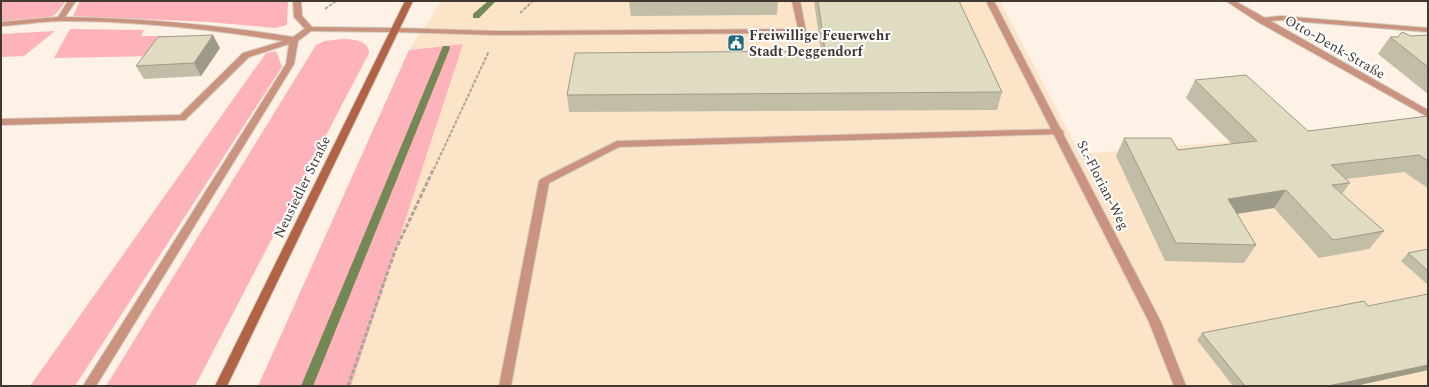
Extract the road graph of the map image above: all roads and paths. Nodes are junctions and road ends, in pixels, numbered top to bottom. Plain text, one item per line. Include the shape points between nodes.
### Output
1 (72, 1) edge
2 (298, 1) edge
3 (409, 1) edge
4 (533, 1) edge
5 (796, 1) edge
6 (990, 1) edge
7 (1230, 1) edge
8 (60, 19) junction
9 (1260, 20) junction
10 (1, 24) edge
11 (310, 30) junction
12 (395, 30) junction
13 (1428, 30) edge
14 (497, 33) junction
15 (294, 40) junction
16 (1428, 114) edge
17 (1, 122) edge
18 (1059, 132) junction
19 (89, 386) edge
20 (221, 386) edge
21 (348, 386) edge
22 (505, 386) edge
23 (1180, 386) edge

1 - 8 street
2 - 11 street via 298,18
3 - 12 main road, Neusiedler Straße
4 - 14 path
5 - 14 street via 802,31
6 - 18 street, St.-Florian-Weg
7 - 9 street, Otto-Denk-Straße
8 - 10 street
8 - 15 street via 181,24 245,31
9 - 13 street via 1288,19
9 - 16 street, Otto-Denk-Straße
11 - 12 street
11 - 15 street
12 - 14 street
12 - 20 main road, Neusiedler Straße
14 - 21 path via 395,251
15 - 17 street via 246,55 182,118
15 - 19 street via 290,64
18 - 22 street via 617,144 544,181
18 - 23 street, St.-Florian-Weg via 1155,322

